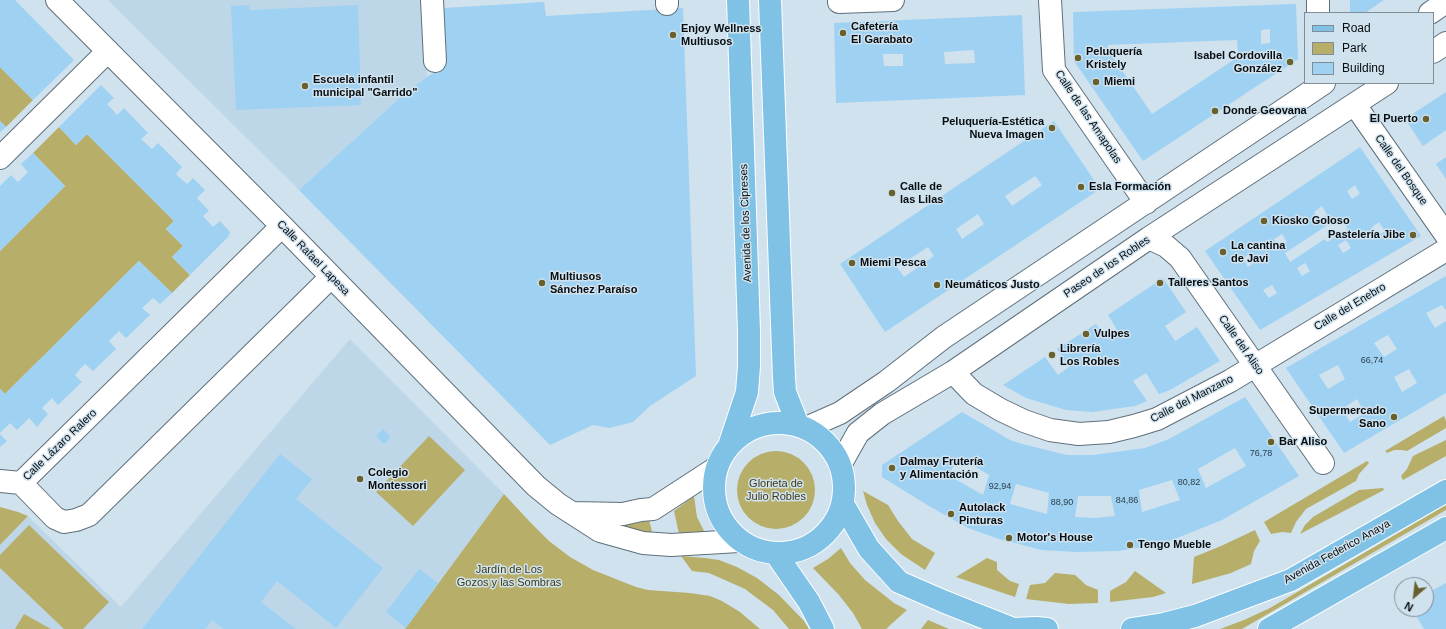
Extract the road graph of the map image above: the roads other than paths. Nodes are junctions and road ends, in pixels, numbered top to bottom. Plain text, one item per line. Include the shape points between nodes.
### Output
1 (57, 0) edge
2 (432, 0) edge
3 (738, 0) edge
4 (770, 0) edge
5 (893, 0) edge
6 (1050, 0) edge
7 (1318, 0) edge
8 (839, 2) dead end
9 (1446, 2) edge
10 (1318, 12) edge
11 (1431, 12) edge
12 (1446, 43) edge
13 (108, 51) junction
14 (1434, 51) edge
15 (435, 61) dead end
16 (1323, 84) edge
17 (1386, 84) edge
18 (1355, 105) junction
19 (0, 158) edge
20 (1146, 203) junction
21 (282, 226) junction
22 (1446, 235) edge
23 (1149, 238) junction
24 (1446, 250) edge
25 (331, 276) junction
26 (1254, 365) junction
27 (953, 372) junction
28 (802, 427) junction
29 (730, 443) junction
30 (1323, 463) dead end
31 (840, 465) junction
32 (716, 468) junction
33 (10, 482) edge
34 (1446, 492) edge
35 (843, 504) junction
36 (573, 512) junction
37 (1446, 528) edge
38 (739, 541) junction
39 (776, 554) junction
40 (809, 602) junction
41 (823, 629) edge
42 (836, 629) edge
43 (1014, 629) edge
44 (1047, 629) edge
45 (1132, 629) edge
46 (1269, 629) edge

1 - 13 street, Calle Rafael Lapesa
2 - 15 street
3 - 29 main road, Avenida de los Cipreses via 750,366 747,392
4 - 28 main road via 783,366 785,392
5 - 8 street
6 - 20 street, Calle de las Amapolas via 1054,70
7 - 10 street
9 - 11 street
12 - 14 street
13 - 19 street
13 - 21 street, Calle Rafael Lapesa
16 - 20 street
17 - 18 street, Paseo de los Robles
18 - 22 street, Calle del Bosque
18 - 23 street, Paseo de los Robles
20 - 28 street via 944,337 840,414
21 - 25 street, Calle Rafael Lapesa
21 - 33 street, Calle Lázaro Ralero
23 - 26 street, Calle del Aliso via 1166,246 1180,258
23 - 27 street, Paseo de los Robles
24 - 26 street, Calle del Enebro
25 - 33 street, Calle Lázaro Ralero via 88,515 64,522 55,518
25 - 36 street, Calle Rafael Lapesa via 536,486 558,504
26 - 27 street, Calle del Manzano via 1230,381 1156,420 1109,432 1079,434 1050,430 1001,410 974,394
26 - 30 street, Calle del Aliso
27 - 31 street, Paseo de los Robles via 871,422 858,433
28 - 29 main road via 780,422 761,424 744,432
28 - 31 main road via 827,444
29 - 32 main road
31 - 35 main road via 845,484
32 - 36 street, Calle Rafael Lapesa via 653,509 624,514
32 - 38 main road via 713,495 721,521
34 - 45 main road, Avenida Federico Anaya via 1291,580 1195,616
35 - 39 main road via 834,524 819,541 799,551
35 - 43 main road via 869,549 899,582
36 - 38 street, Calle Rafael Lapesa via 600,531 643,543 671,545
37 - 46 main road
38 - 39 main road via 756,551
39 - 40 main road
40 - 41 main road
40 - 42 main road
43 - 44 main road

